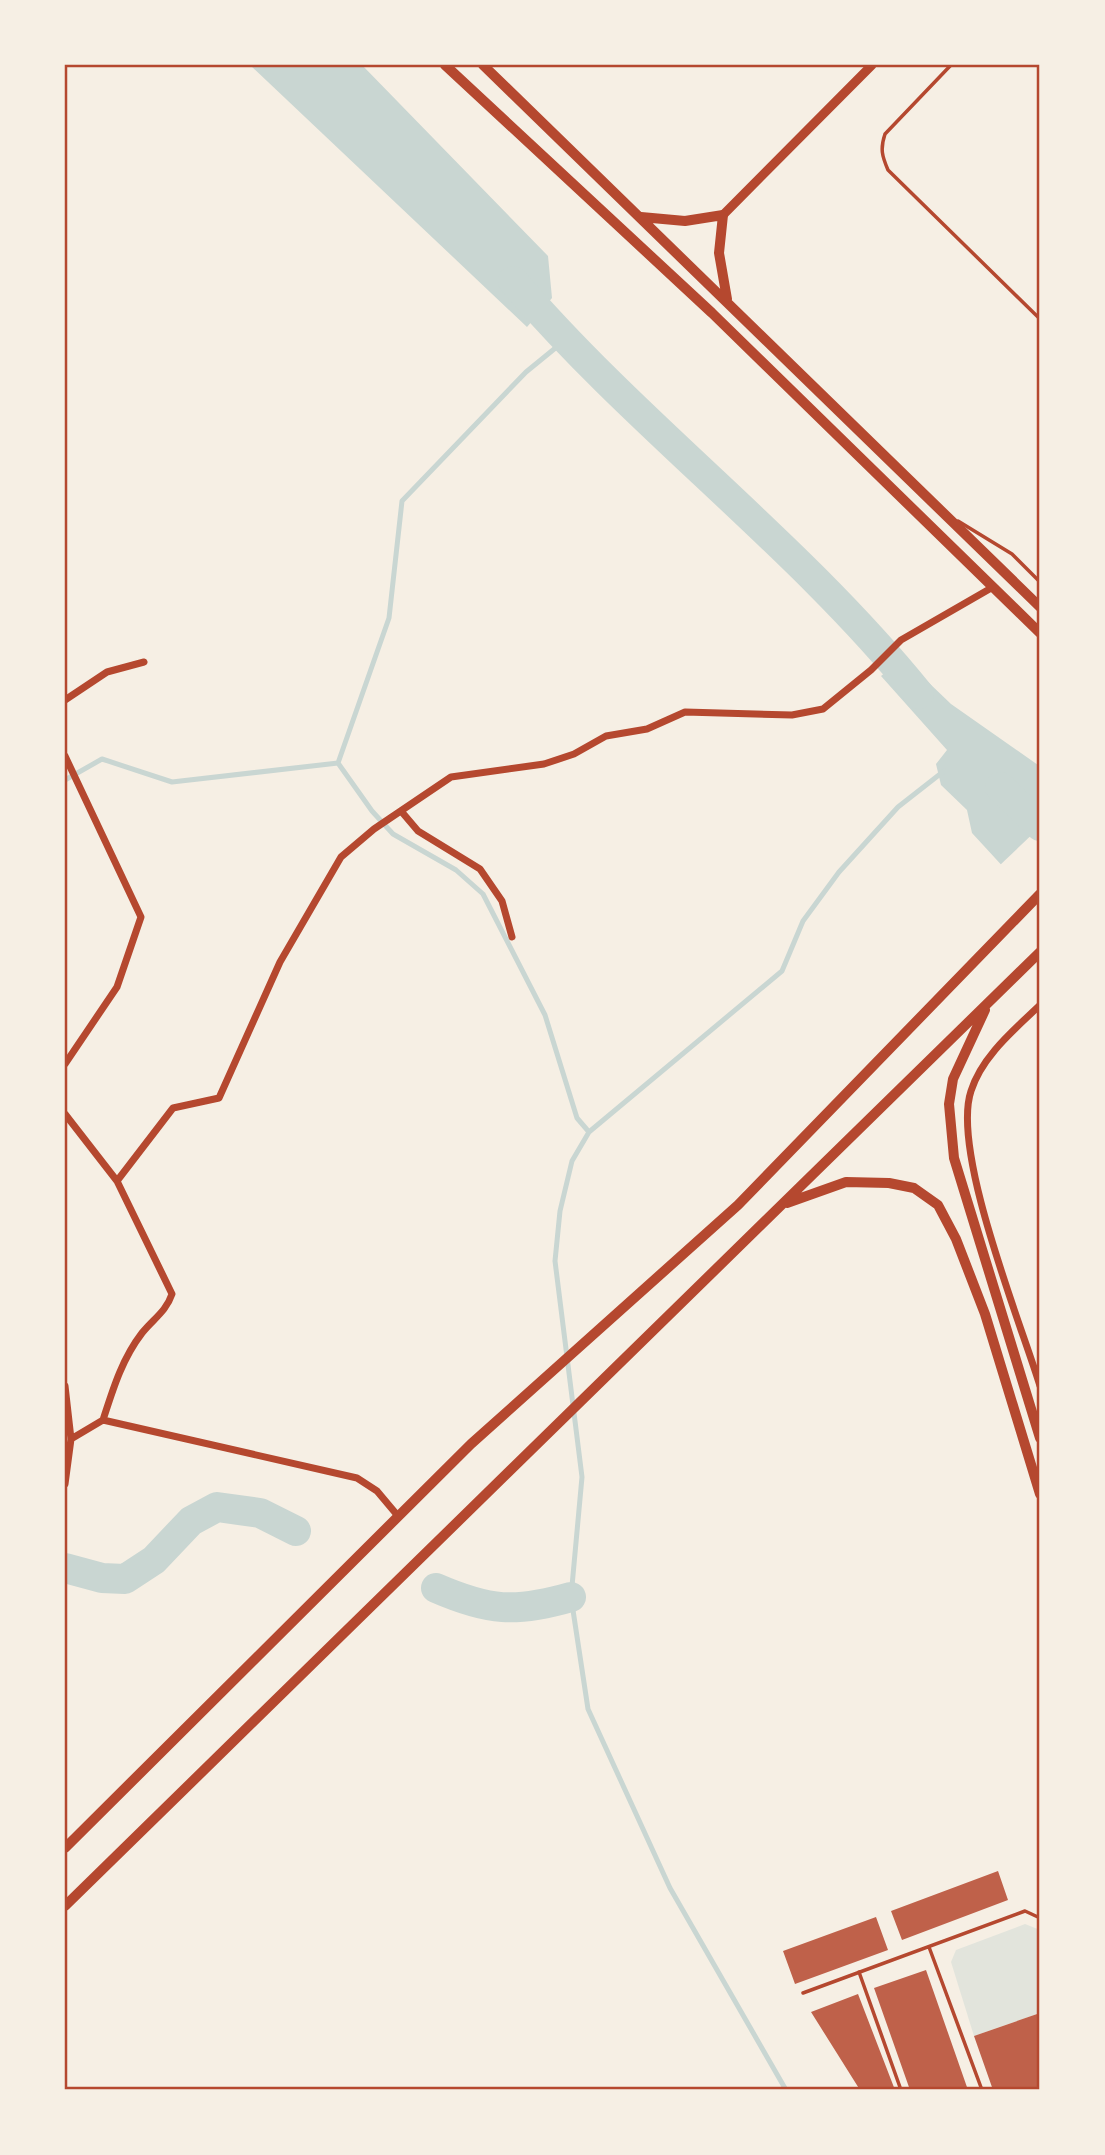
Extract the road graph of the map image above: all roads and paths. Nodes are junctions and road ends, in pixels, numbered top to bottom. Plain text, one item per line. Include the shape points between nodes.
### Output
1 (445, 65) edge
2 (483, 65) edge
3 (872, 65) edge
4 (951, 65) edge
5 (723, 215) junction
6 (640, 216) junction
7 (727, 299) junction
8 (1040, 319) edge
9 (943, 513) junction
10 (1040, 582) edge
11 (993, 587) junction
12 (1040, 607) edge
13 (1040, 633) edge
14 (144, 662) dead end
15 (65, 700) edge
16 (65, 757) edge
17 (398, 813) junction
18 (1038, 897) edge
19 (512, 937) dead end
20 (1040, 952) edge
21 (989, 1002) junction
22 (1040, 1005) edge
23 (65, 1063) edge
24 (65, 1114) edge
25 (117, 1181) junction
26 (784, 1204) junction
27 (1040, 1385) edge
28 (65, 1386) edge
29 (103, 1420) junction
30 (1040, 1438) edge
31 (71, 1439) junction
32 (1035, 1458) edge
33 (65, 1484) edge
34 (1040, 1494) edge
35 (398, 1516) junction
36 (65, 1848) edge
37 (65, 1906) edge
38 (1040, 1918) edge
39 (929, 1947) junction
40 (859, 1972) junction
41 (803, 1993) dead end
42 (901, 2090) edge
43 (982, 2090) edge

1 - 11 main road via 712,313
2 - 6 main road
3 - 5 street
4 - 8 lane via 885,134 883,158 888,170
5 - 6 main road via 685,221
5 - 7 main road via 719,253
6 - 7 main road
7 - 9 main road
9 - 10 lane via 1012,554
9 - 12 main road
11 - 13 main road
11 - 17 street via 901,640 823,709 792,715 685,712 647,729 606,736 544,764 452,777
14 - 15 street via 107,672
16 - 23 street via 141,917 117,987
17 - 19 street via 418,831 480,869 502,901
17 - 25 street via 341,857 281,961 219,1098 173,1108
18 - 35 main road via 737,1205 471,1444
20 - 21 main road
21 - 26 main road
21 - 30 main road via 953,1079 949,1104 954,1158
22 - 27 street via 982,1066 970,1094 968,1130 977,1188
24 - 25 street
25 - 29 street via 172,1294 168,1307 142,1332 122,1365
26 - 32 main road via 846,1182 914,1188 938,1205 957,1239
26 - 37 main road
28 - 31 street
29 - 31 street
29 - 35 street via 357,1478 377,1491
31 - 33 street
32 - 34 main road
35 - 36 main road
38 - 39 lane via 1025,1912
39 - 40 lane
39 - 43 lane
40 - 41 lane
40 - 42 lane

